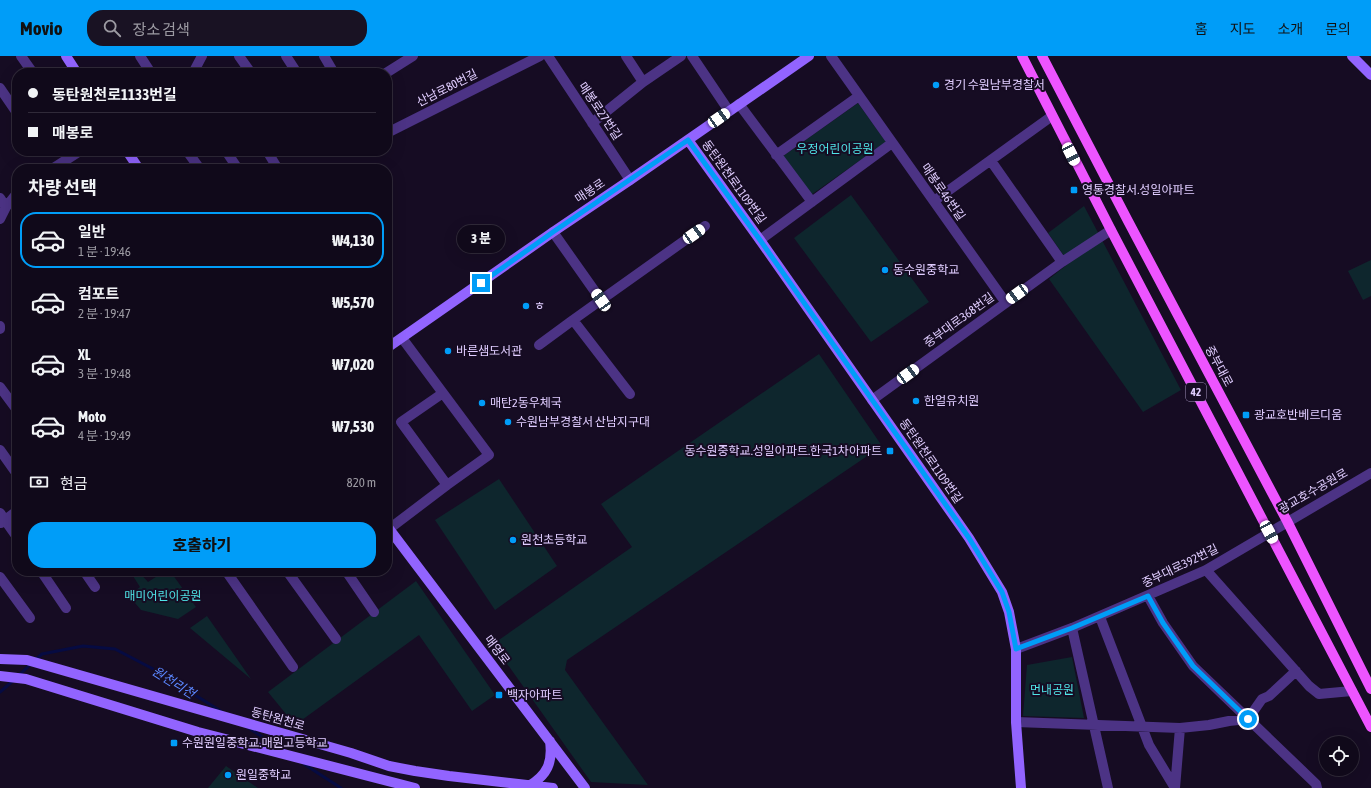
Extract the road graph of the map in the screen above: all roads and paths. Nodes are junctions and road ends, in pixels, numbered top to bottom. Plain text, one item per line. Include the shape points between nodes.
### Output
1 (21, 56) edge
2 (66, 56) edge
3 (140, 56) edge
4 (202, 56) edge
5 (239, 56) edge
6 (286, 56) edge
7 (324, 56) edge
8 (413, 56) edge
9 (540, 56) edge
10 (548, 56) edge
11 (626, 56) edge
12 (681, 56) edge
13 (692, 56) edge
14 (808, 56) edge
15 (830, 56) edge
16 (1022, 56) edge
17 (1042, 56) edge
18 (1352, 56) edge
19 (29, 68) edge
20 (74, 68) edge
21 (148, 68) edge
22 (196, 68) edge
23 (247, 68) edge
24 (293, 68) edge
25 (331, 68) edge
26 (392, 69) edge
27 (1371, 75) edge
28 (643, 82) junction
29 (0, 88) edge
30 (859, 96) junction
31 (738, 104) junction
32 (12, 105) edge
33 (729, 111) junction
34 (1052, 116) junction
35 (592, 123) junction
36 (392, 130) edge
37 (688, 140) junction
38 (892, 143) junction
39 (776, 155) junction
40 (72, 156) edge
41 (991, 161) junction
42 (60, 164) edge
43 (630, 180) junction
44 (0, 198) edge
45 (12, 199) edge
46 (934, 201) junction
47 (812, 202) junction
48 (6, 207) junction
49 (0, 219) edge
50 (705, 226) dead end
51 (1111, 230) junction
52 (553, 232) junction
53 (760, 240) junction
54 (1062, 262) junction
55 (601, 300) junction
56 (1006, 303) junction
57 (573, 320) junction
58 (0, 326) edge
59 (0, 329) edge
60 (402, 338) junction
61 (392, 345) edge
62 (539, 345) dead end
63 (0, 386) edge
64 (443, 393) junction
65 (630, 394) dead end
66 (872, 400) junction
67 (12, 403) edge
68 (0, 450) edge
69 (12, 467) edge
70 (1371, 473) edge
71 (447, 485) junction
72 (12, 514) edge
73 (2, 519) edge
74 (1287, 521) junction
75 (392, 524) edge
76 (12, 531) edge
77 (392, 532) edge
78 (1269, 532) junction
79 (1206, 570) junction
80 (44, 576) edge
81 (87, 576) edge
82 (229, 576) edge
83 (291, 576) edge
84 (349, 576) edge
85 (0, 577) edge
86 (95, 587) dead end
87 (1148, 596) junction
88 (66, 608) dead end
89 (374, 612) dead end
90 (1100, 617) junction
91 (30, 618) dead end
92 (1072, 628) junction
93 (336, 639) dead end
94 (1016, 649) junction
95 (2, 658) edge
96 (293, 667) dead end
97 (1296, 671) junction
98 (0, 676) edge
99 (1371, 688) edge
100 (1352, 691) junction
101 (1248, 719) junction
102 (1016, 722) junction
103 (1094, 724) junction
104 (1142, 726) junction
105 (1371, 727) edge
106 (1180, 728) junction
107 (550, 741) junction
108 (529, 786) junction
109 (415, 788) edge
110 (552, 788) edge
111 (585, 788) edge
112 (1022, 788) edge
113 (1108, 788) edge
114 (1175, 788) edge
115 (1317, 788) edge

1 - 19 street
2 - 20 street
3 - 21 street
4 - 22 street
5 - 23 street
6 - 24 street
7 - 25 street
8 - 26 street
9 - 36 street, 산남로80번길
10 - 35 street, 매봉로27번길
11 - 28 street
12 - 28 street
13 - 33 street
14 - 31 street, 매봉로
15 - 30 street, 매봉로46번길
16 - 34 main road, 42
17 - 74 main road, 중부대로 / 42
18 - 27 street
28 - 35 street
29 - 32 street
30 - 38 street, 매봉로46번길
30 - 39 street
31 - 33 street, 매봉로
31 - 39 street
33 - 37 street, 매봉로
34 - 41 street
34 - 51 main road, 42
35 - 43 street, 매봉로27번길
37 - 43 street, 매봉로
37 - 53 street, 동탄원천로1109번길
38 - 46 street, 매봉로46번길
38 - 47 street, 동탄원천로1109번길
39 - 47 street
40 - 42 street
41 - 46 street
41 - 54 street
43 - 52 street, 매봉로
44 - 48 street
45 - 48 street
46 - 56 street, 매봉로46번길
47 - 53 street, 동탄원천로1109번길
48 - 49 street
50 - 55 street
51 - 54 street, 중부대로368번길
51 - 78 main road, 42
52 - 55 street
52 - 60 street, 매봉로
53 - 66 street, 동탄원천로1109번길
54 - 56 street, 중부대로368번길
55 - 57 street
56 - 66 street, 중부대로368번길
57 - 62 street
57 - 65 street
58 - 59 street
60 - 61 street, 매봉로
60 - 64 street, 매영로
63 - 67 street
64 - 71 street, 매영로 via 489,455
64 - 71 street via 401,422
66 - 94 street, 동탄원천로1109번길 via 969,538 1002,592 1009,612
68 - 69 street
70 - 74 street, 광교호수공원로
71 - 75 street, 매영로
72 - 73 street
73 - 76 street
74 - 78 street, 광교호수공원로
74 - 99 main road, 중부대로 / 42
77 - 107 street, 매영로
78 - 79 street, 중부대로392번길
78 - 100 main road, 42
79 - 87 street, 중부대로392번길
79 - 97 street
80 - 88 street
81 - 86 street
82 - 96 street
83 - 93 street
84 - 89 street
85 - 91 street
87 - 90 street, 중부대로392번길
87 - 101 street via 1193,666
90 - 92 street, 중부대로392번길
90 - 104 street
92 - 94 street, 중부대로392번길
92 - 103 street
94 - 102 street, 동탄원천로1109번길
95 - 108 street, 동탄원천로 via 26,660 389,766
97 - 100 street via 1319,694
97 - 101 street via 1269,696 1262,699
98 - 109 street via 26,679 198,732
100 - 105 main road, 42
101 - 106 street
101 - 115 street via 1316,784
102 - 103 street
102 - 112 street, 동탄원천로1109번길
103 - 104 street
103 - 113 street
104 - 106 street
104 - 114 street via 1149,745
106 - 114 street
107 - 108 street via 549,765 542,776
107 - 111 street, 매영로
108 - 110 street, 동탄원천로

